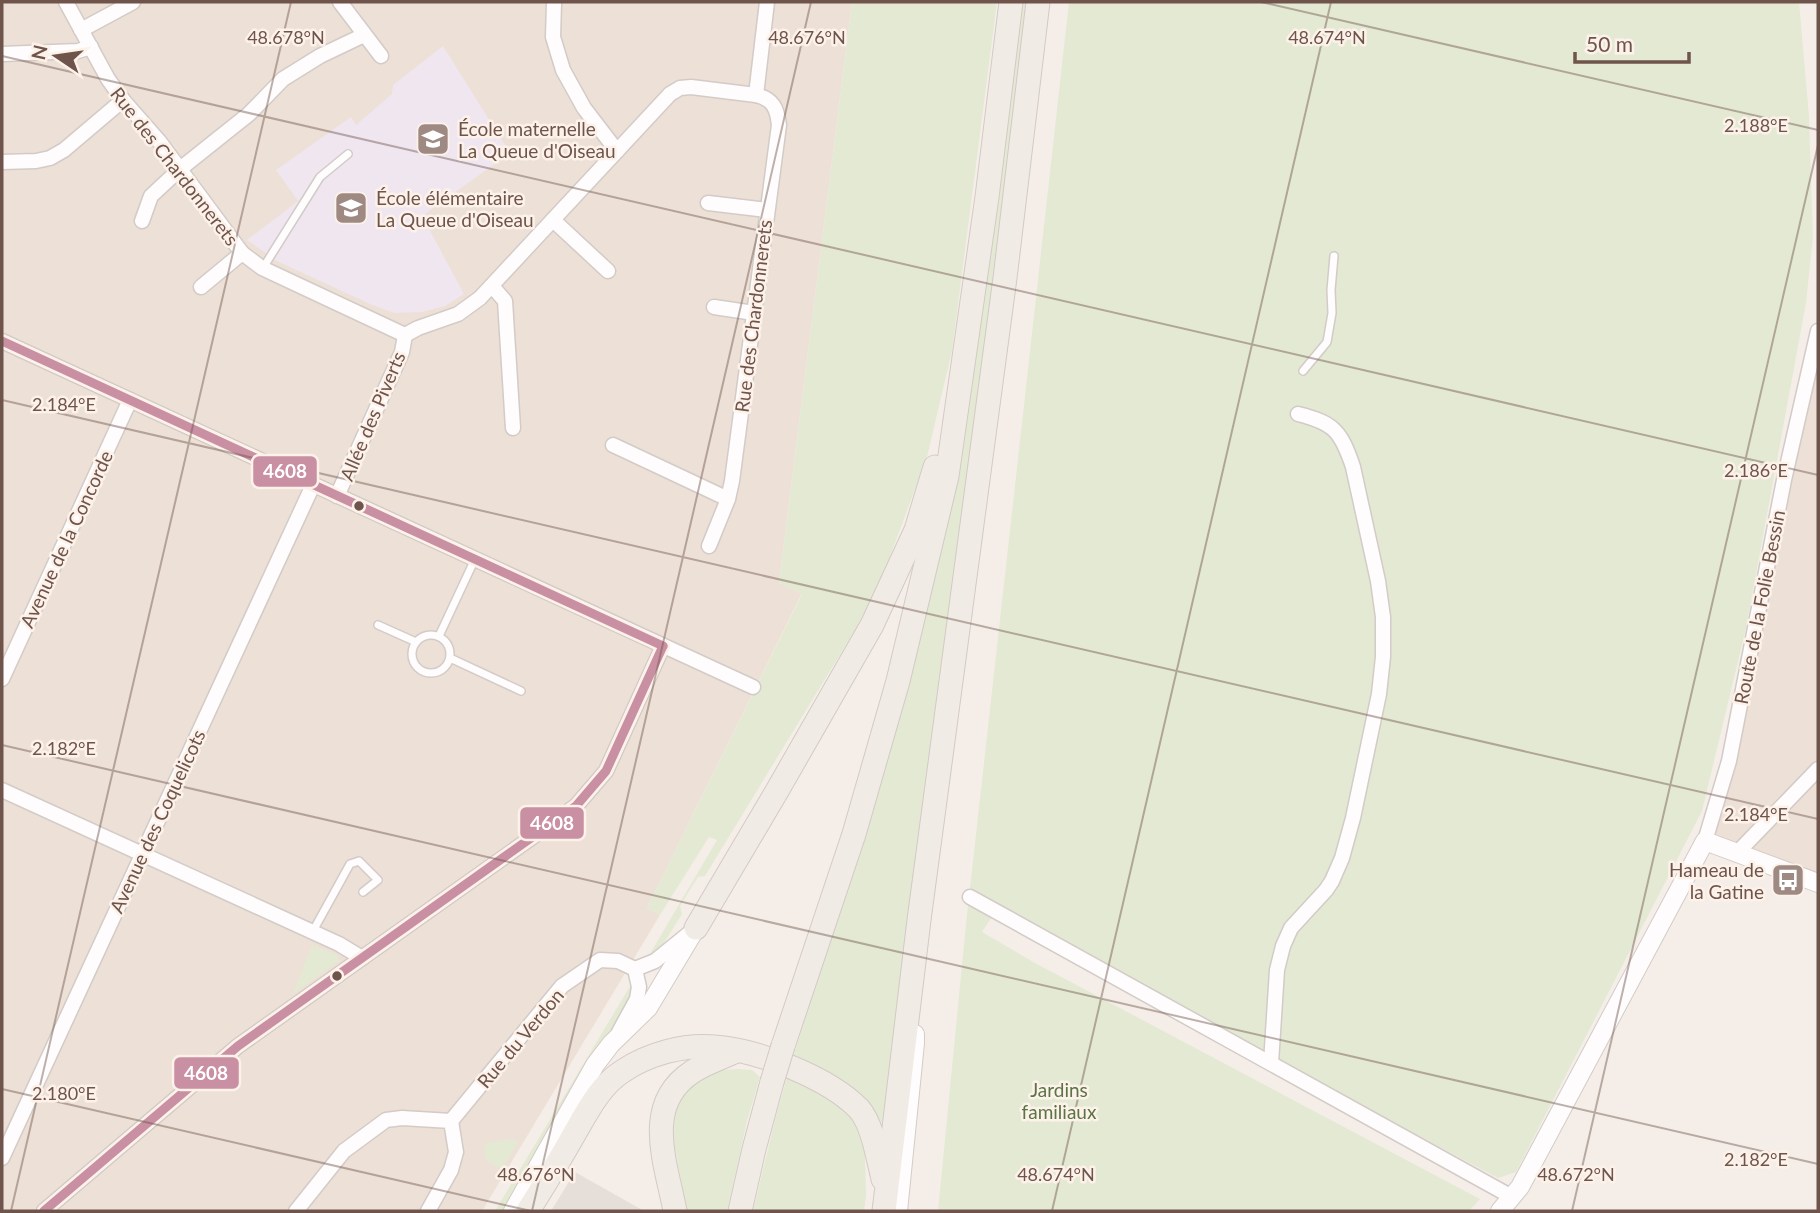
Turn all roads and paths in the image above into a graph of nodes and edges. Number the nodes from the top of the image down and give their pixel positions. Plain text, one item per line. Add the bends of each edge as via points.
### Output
1 (66, 2) edge
2 (133, 2) edge
3 (340, 2) edge
4 (767, 2) edge
5 (1011, 2) edge
6 (1038, 2) edge
7 (554, 3) edge
8 (81, 30) junction
9 (364, 35) junction
10 (91, 47) junction
11 (2, 54) edge
12 (381, 56) dead end
13 (756, 95) junction
14 (123, 100) junction
15 (617, 151) junction
16 (348, 154) dead end
17 (2, 162) edge
18 (180, 169) junction
19 (708, 203) dead end
20 (767, 210) junction
21 (553, 220) junction
22 (142, 221) dead end
23 (242, 253) junction
24 (1334, 256) dead end
25 (262, 268) junction
26 (608, 271) dead end
27 (492, 286) junction
28 (201, 287) dead end
29 (715, 307) dead end
30 (754, 313) junction
31 (1818, 331) edge
32 (405, 335) junction
33 (2, 341) edge
34 (1303, 371) dead end
35 (961, 380) junction
36 (130, 400) junction
37 (1298, 414) dead end
38 (513, 428) dead end
39 (613, 445) dead end
40 (313, 485) junction
41 (337, 496) junction
42 (728, 499) junction
43 (709, 546) dead end
44 (475, 559) junction
45 (378, 625) dead end
46 (439, 636) junction
47 (416, 642) junction
48 (663, 646) junction
49 (450, 658) junction
50 (2, 679) edge
51 (753, 687) dead end
52 (521, 691) dead end
53 (1818, 769) edge
54 (2, 790) edge
55 (1704, 841) junction
56 (142, 853) junction
57 (1736, 854) junction
58 (1818, 883) edge
59 (363, 892) dead end
60 (970, 897) dead end
61 (696, 928) junction
62 (313, 932) junction
63 (362, 958) junction
64 (635, 969) junction
65 (611, 1044) junction
66 (736, 1051) junction
67 (1271, 1063) junction
68 (451, 1121) junction
69 (2, 1158) edge
70 (1512, 1196) junction
71 (524, 1205) edge
72 (890, 1205) edge
73 (44, 1211) edge
74 (296, 1211) edge
75 (429, 1211) edge
76 (513, 1211) edge
77 (675, 1211) edge
78 (740, 1211) edge
79 (1500, 1211) edge

1 - 8 street, Rue des Chardonnerets
2 - 8 street
3 - 9 street
4 - 13 street
5 - 35 main road
6 - 72 main road via 912,979
7 - 15 street via 553,37 563,70 584,108
8 - 10 street, Rue des Chardonnerets
9 - 12 street
9 - 18 street via 283,79 249,114
10 - 11 street
10 - 14 street, Rue des Chardonnerets
13 - 15 street via 680,88
13 - 20 street, Rue des Chardonnerets via 774,104 778,114
14 - 17 street via 50,158
14 - 18 street, Rue des Chardonnerets
15 - 21 street
16 - 25 lane via 320,177
18 - 22 street via 151,196
18 - 23 street, Rue des Chardonnerets
19 - 20 street
20 - 30 street, Rue des Chardonnerets
21 - 26 street
21 - 27 street
23 - 25 street, Rue des Chardonnerets
23 - 28 street
24 - 34 lane via 1327,342
25 - 32 street, Rue des Chardonnerets
27 - 32 street via 458,314
27 - 38 street via 505,301
29 - 30 street
30 - 42 street, Rue des Chardonnerets
31 - 55 street, Route de la Folie Bessin via 1729,761
32 - 41 street, Allée des Piverts via 402,352
33 - 36 street
35 - 61 main road via 916,530 872,625
35 - 78 main road, bridge via 947,475 898,681 854,834 772,1082
36 - 40 street
36 - 50 street, Avenue de la Concorde
37 - 67 street via 1331,426 1353,467 1378,581 1383,657 1342,858 1326,890 1292,928 1280,956
39 - 42 street
40 - 41 street
40 - 56 street, Avenue des Coquelicots
41 - 44 street
42 - 43 street, Rue des Chardonnerets
44 - 46 lane
44 - 48 street
45 - 47 lane
46 - 47 lane via 427,635
46 - 49 lane via 449,645
47 - 49 lane via 413,660 421,670 439,672
48 - 51 street
48 - 63 street via 606,771 576,806
49 - 52 lane
53 - 57 street
54 - 56 street
55 - 57 street
55 - 70 street
56 - 62 street
56 - 69 street, Avenue des Coquelicots
57 - 58 street
59 - 62 lane via 378,880 359,861 349,864
60 - 67 street
61 - 64 street via 655,961
61 - 65 street via 648,1009
62 - 63 street
63 - 73 street via 238,1045
64 - 65 street via 637,999
64 - 68 street, Rue du Verdon via 618,961 600,960 562,986
65 - 71 street via 583,1085
66 - 71 main road via 692,1047 650,1057 622,1071 598,1094
66 - 72 main road via 803,1072 860,1111 869,1127
66 - 77 main road via 693,1071 678,1083 665,1104 660,1122
67 - 70 street
68 - 74 street via 386,1120 344,1151
68 - 75 street via 456,1152
70 - 79 street
71 - 76 street

